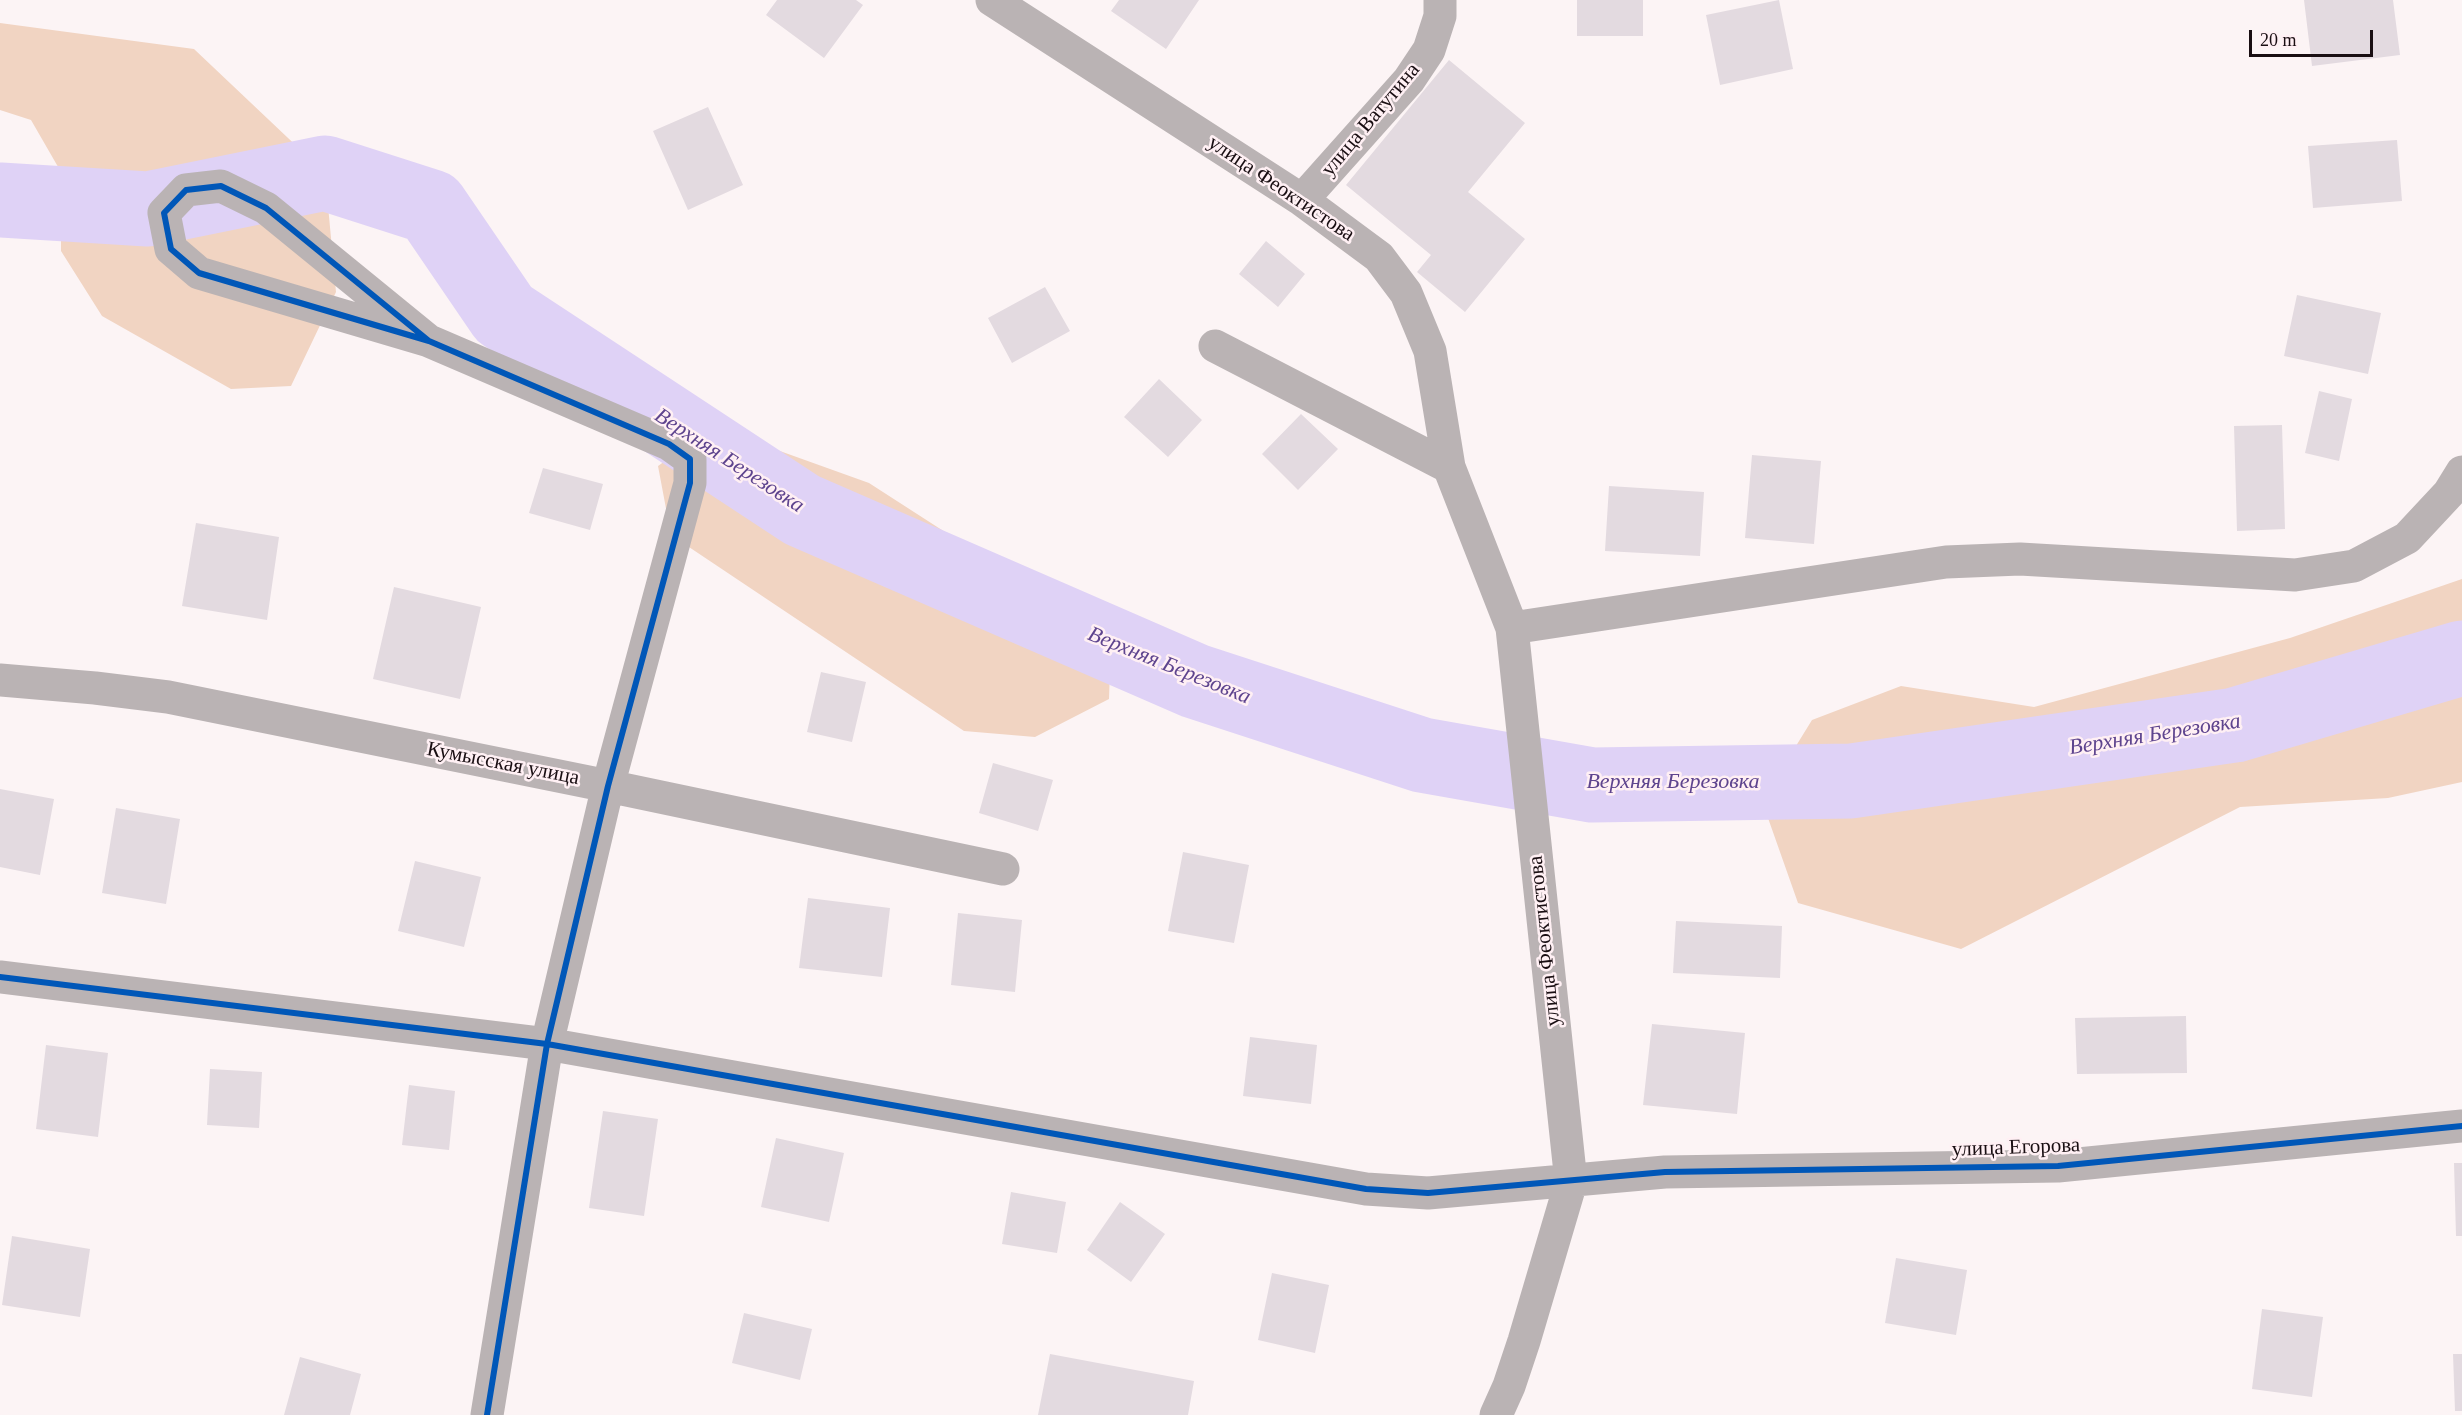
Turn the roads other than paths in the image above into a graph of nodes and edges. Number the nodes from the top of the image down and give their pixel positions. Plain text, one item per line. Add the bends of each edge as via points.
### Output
1 (992, 0) edge
2 (1440, 0) edge
3 (1302, 200) junction
4 (429, 341) junction
5 (1215, 346) dead end
6 (1449, 467) junction
7 (2462, 472) edge
8 (1512, 628) junction
9 (0, 680) edge
10 (608, 786) junction
11 (1003, 868) dead end
12 (0, 977) edge
13 (547, 1044) junction
14 (2462, 1126) edge
15 (1571, 1182) junction
16 (487, 1415) edge
17 (1496, 1415) edge

1 - 3 street, улица Феоктистова
2 - 3 street, улица Ватутина via 1440,16 1429,50 1409,80
3 - 6 street, улица Феоктистова via 1379,256 1406,293 1430,351
4 - 4 street via 199,273 171,249 164,213 186,190 221,186 266,208
4 - 10 street via 669,444 690,459 690,483
5 - 6 street
6 - 8 street, улица Феоктистова
7 - 8 street via 2449,493 2407,538 2354,566 2295,575 2020,559 1946,562
8 - 15 street, улица Феоктистова
9 - 10 street, Кумысская улица via 168,697
10 - 11 street, Кумысская улица
10 - 13 street
12 - 13 street, улица Егорова
13 - 15 street, улица Егорова via 1366,1190 1428,1193
13 - 16 street
14 - 15 street, улица Егорова via 2058,1166 1665,1172
15 - 17 street, улица Феоктистова via 1520,1353

